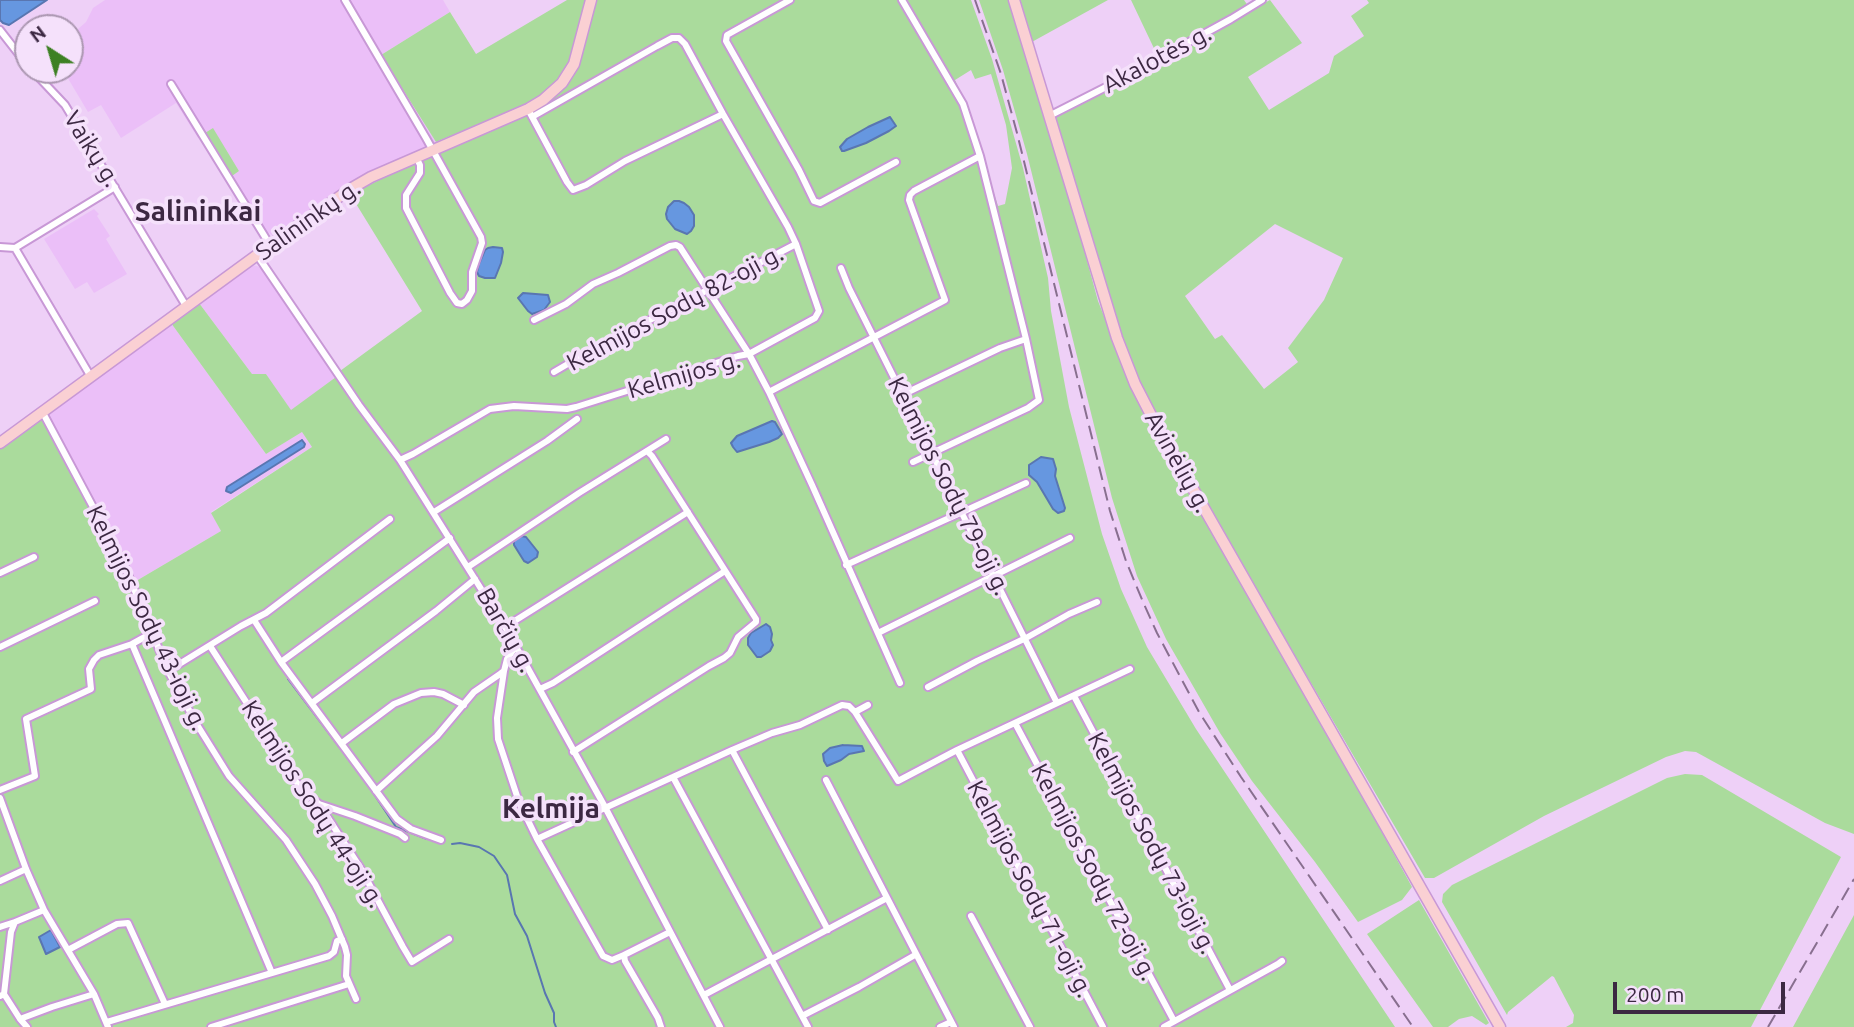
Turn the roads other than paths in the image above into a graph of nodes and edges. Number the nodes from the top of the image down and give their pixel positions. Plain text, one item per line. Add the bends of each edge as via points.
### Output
1 (345, 0) edge
2 (591, 0) edge
3 (790, 0) edge
4 (902, 0) edge
5 (1014, 0) edge
6 (1262, 0) edge
7 (0, 30) edge
8 (14, 48) edge
9 (45, 84) edge
10 (171, 84) dead end
11 (530, 113) junction
12 (723, 114) junction
13 (1049, 116) junction
14 (432, 150) junction
15 (980, 156) junction
16 (416, 157) junction
17 (896, 162) dead end
18 (115, 187) junction
19 (796, 244) junction
20 (270, 245) junction
21 (0, 247) edge
22 (15, 248) junction
23 (257, 255) junction
24 (841, 268) dead end
25 (707, 290) junction
26 (186, 306) junction
27 (534, 320) dead end
28 (875, 337) junction
29 (1026, 339) junction
30 (749, 354) junction
31 (554, 372) dead end
32 (91, 377) junction
33 (769, 391) junction
34 (904, 394) junction
35 (43, 412) junction
36 (577, 419) dead end
37 (666, 439) dead end
38 (0, 443) edge
39 (647, 451) junction
40 (933, 453) junction
41 (400, 460) junction
42 (913, 462) dead end
43 (1026, 483) dead end
44 (962, 511) junction
45 (434, 512) junction
46 (688, 512) junction
47 (390, 519) dead end
48 (450, 538) junction
49 (1070, 538) dead end
50 (34, 557) dead end
51 (846, 565) junction
52 (468, 567) junction
53 (725, 571) junction
54 (0, 573) edge
55 (993, 574) junction
56 (475, 579) junction
57 (94, 601) dead end
58 (1097, 602) dead end
59 (254, 620) junction
60 (505, 627) junction
61 (152, 633) junction
62 (878, 633) junction
63 (1026, 638) junction
64 (132, 645) junction
65 (210, 646) junction
66 (516, 646) junction
67 (0, 647) edge
68 (281, 662) junction
69 (1130, 669) dead end
70 (168, 671) junction
71 (504, 671) junction
72 (900, 683) dead end
73 (928, 687) dead end
74 (540, 689) junction
75 (1074, 696) junction
76 (312, 703) junction
77 (1057, 703) junction
78 (464, 705) junction
79 (867, 705) dead end
80 (855, 712) junction
81 (1015, 723) junction
82 (342, 743) junction
83 (732, 750) junction
84 (957, 750) junction
85 (573, 752) junction
86 (673, 777) junction
87 (826, 780) dead end
88 (0, 790) edge
89 (376, 791) junction
90 (1, 803) edge
91 (319, 804) junction
92 (605, 807) junction
93 (405, 838) dead end
94 (441, 839) dead end
95 (537, 839) junction
96 (26, 869) junction
97 (0, 881) edge
98 (887, 898) junction
99 (44, 910) junction
100 (971, 916) dead end
101 (15, 922) junction
102 (0, 927) edge
103 (828, 930) junction
104 (670, 932) junction
105 (342, 939) junction
106 (449, 939) dead end
107 (68, 950) junction
108 (624, 955) junction
109 (915, 955) junction
110 (771, 960) junction
111 (1282, 961) dead end
112 (272, 973) junction
113 (349, 984) junction
114 (1230, 990) junction
115 (94, 994) junction
116 (2, 995) edge
117 (704, 995) junction
118 (356, 999) dead end
119 (165, 1004) junction
120 (802, 1016) junction
121 (20, 1019) junction
122 (1174, 1021) junction
123 (952, 1024) edge
124 (108, 1025) edge
125 (27, 1027) edge
126 (211, 1027) edge
127 (661, 1027) edge
128 (720, 1027) edge
129 (808, 1027) edge
130 (940, 1027) edge
131 (1030, 1027) edge
132 (1103, 1027) edge
133 (1164, 1027) edge
134 (1500, 1027) edge

1 - 14 street
2 - 11 main road, Salininkų g. via 568,75
3 - 17 street via 727,35 726,41 814,201 820,204
4 - 15 street via 963,104
5 - 13 main road, Avinėlių g.
6 - 13 street, Akalotės g.
7 - 8 street
9 - 18 street, Vaikų g. via 65,105
10 - 20 street
11 - 12 street via 675,37 684,44
11 - 12 street via 573,190
11 - 14 main road, Salininkų g.
12 - 19 street
13 - 134 main road, Avinėlių g. via 1135,384
14 - 16 main road, Salininkų g.
14 - 16 street via 482,241 470,297 462,304 450,293 406,208 405,195 420,173
15 - 28 street via 909,195 945,300
15 - 29 street
16 - 20 main road, Salininkų g. via 352,188
18 - 22 street
18 - 26 street, Vaikų g.
19 - 25 street, Kelmijos Sodų 82-oji g.
19 - 30 street via 818,315
20 - 23 main road, Salininkų g.
21 - 22 street
22 - 32 street
23 - 26 main road, Salininkų g.
23 - 41 street, Barčių g.
24 - 28 street, Kelmijos Sodų 79-oji g.
25 - 27 street via 680,247 670,246
25 - 30 street
25 - 31 street, Kelmijos Sodų 82-oji g.
26 - 32 main road, Salininkų g.
28 - 33 street
28 - 34 street, Kelmijos Sodų 79-oji g.
29 - 34 street
29 - 40 street via 1039,401
30 - 33 street, Kelmijos g.
30 - 41 street, Kelmijos g. via 576,408 494,407
32 - 35 main road, Salininkų g.
33 - 51 street, Kelmijos g.
34 - 40 street, Kelmijos Sodų 79-oji g.
35 - 38 main road, Salininkų g.
35 - 61 street, Kelmijos Sodų 43-ioji g. via 125,567
36 - 45 street
37 - 39 street
39 - 46 street
39 - 52 street
40 - 42 street
40 - 44 street, Kelmijos Sodų 79-oji g.
41 - 45 street, Barčių g.
43 - 44 street
44 - 51 street
44 - 55 street, Kelmijos Sodų 79-oji g.
45 - 48 street, Barčių g.
46 - 53 street
46 - 60 street
47 - 59 street
48 - 52 street, Barčių g.
48 - 68 street
49 - 55 street
50 - 54 street
51 - 62 street, Kelmijos g.
52 - 56 street, Barčių g.
53 - 74 street
53 - 85 street via 755,624 738,637 724,658
55 - 62 street
55 - 63 street, Kelmijos Sodų 79-oji g.
56 - 60 street, Barčių g.
56 - 76 street
57 - 67 street
58 - 63 street
59 - 65 street
59 - 68 street
60 - 66 street, Barčių g.
61 - 64 street
61 - 70 street, Kelmijos Sodų 43-ioji g.
62 - 72 street, Kelmijos g.
63 - 73 street
63 - 77 street, Kelmijos Sodų 79-oji g.
64 - 88 street via 94,660 89,669 91,689 26,719 35,776
64 - 112 street
65 - 70 street
65 - 91 street, Kelmijos Sodų 44-oji g. via 290,774
66 - 71 street
66 - 74 street, Barčių g.
68 - 76 street
69 - 75 street
70 - 105 street, Kelmijos Sodų 43-ioji g. via 229,776 286,840 315,884
71 - 78 street
71 - 95 street via 498,739
74 - 85 street, Barčių g.
75 - 77 street
75 - 114 street, Kelmijos Sodų 73-ioji g.
76 - 82 street
77 - 81 street
78 - 82 street via 443,694 421,693 394,704
78 - 89 street
79 - 80 street
80 - 83 street via 842,705
80 - 84 street via 898,781
81 - 84 street
81 - 122 street, Kelmijos Sodų 72-oji g.
82 - 89 street
83 - 86 street
83 - 103 street
84 - 132 street, Kelmijos Sodų 71-oji g.
85 - 92 street, Barčių g.
86 - 92 street
86 - 110 street
87 - 98 street
89 - 94 street via 405,826
90 - 96 street
91 - 93 street
91 - 106 street, Kelmijos Sodų 44-oji g. via 412,962
92 - 95 street
92 - 104 street, Barčių g.
95 - 108 street via 603,956 612,960
96 - 97 street
96 - 99 street
98 - 103 street
98 - 109 street
99 - 101 street
99 - 107 street
100 - 131 street
101 - 102 street
101 - 116 street
103 - 110 street
104 - 108 street
104 - 117 street, Barčių g.
105 - 112 street via 329,956
105 - 113 street, Kelmijos Sodų 43-ioji g.
107 - 115 street
107 - 119 street via 117,924 130,925
108 - 127 street
109 - 120 street
109 - 123 street
110 - 117 street
110 - 120 street
111 - 114 street
112 - 119 street
113 - 118 street, Kelmijos Sodų 43-ioji g.
113 - 126 street
114 - 122 street
115 - 121 street
115 - 124 street
116 - 121 street
117 - 128 street, Barčių g.
119 - 124 street
120 - 129 street
121 - 125 street
122 - 133 street
123 - 130 street

